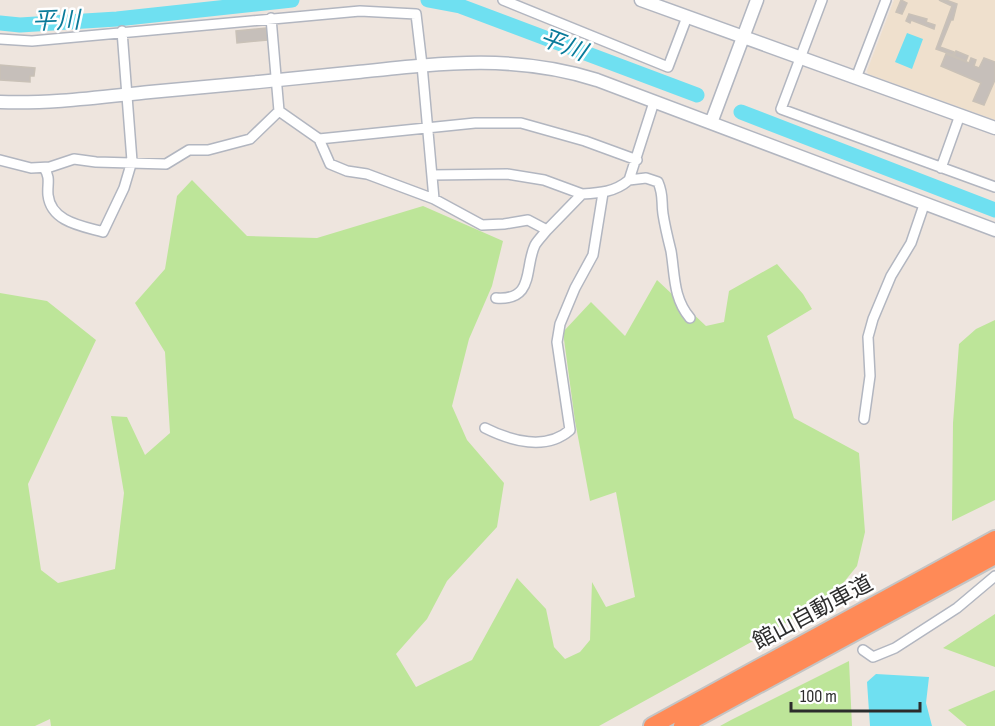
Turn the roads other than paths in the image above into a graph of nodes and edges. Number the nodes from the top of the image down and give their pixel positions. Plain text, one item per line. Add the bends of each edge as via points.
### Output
1 (503, 0) edge
2 (641, 0) edge
3 (758, 0) edge
4 (822, 0) edge
5 (886, 0) edge
6 (687, 17) junction
7 (271, 18) junction
8 (122, 31) junction
9 (743, 37) junction
10 (0, 39) edge
11 (801, 58) junction
12 (422, 65) junction
13 (856, 78) junction
14 (276, 80) junction
15 (126, 95) junction
16 (0, 102) edge
17 (654, 102) junction
18 (279, 111) junction
19 (960, 115) junction
20 (713, 117) junction
21 (428, 128) junction
22 (995, 128) edge
23 (319, 139) junction
24 (0, 160) edge
25 (637, 160) junction
26 (132, 161) junction
27 (44, 168) junction
28 (940, 168) junction
29 (432, 174) junction
30 (629, 180) junction
31 (995, 187) edge
32 (603, 193) junction
33 (582, 194) junction
34 (434, 199) junction
35 (924, 205) junction
36 (547, 230) junction
37 (995, 230) edge
38 (496, 298) dead end
39 (690, 318) dead end
40 (864, 419) dead end
41 (485, 428) dead end
42 (995, 539) edge
43 (995, 556) edge
44 (995, 576) edge
45 (863, 650) dead end
46 (652, 726) edge
47 (682, 726) edge

1 - 6 street via 668,67
2 - 6 street
3 - 9 street
4 - 11 street
5 - 13 street
6 - 9 street
7 - 8 street
7 - 12 street via 360,11 416,14
7 - 14 street
8 - 10 street via 32,41
8 - 15 street
9 - 11 street
9 - 20 street
11 - 13 street
11 - 28 street via 782,109
12 - 14 street
12 - 17 street via 530,64 584,76
12 - 21 street
13 - 19 street
14 - 15 street
14 - 18 street
15 - 16 street
15 - 26 street
17 - 20 street
17 - 25 street
18 - 23 street
18 - 26 street via 250,139 208,150 189,150 166,164
19 - 22 street
19 - 28 street
20 - 35 street
21 - 23 street
21 - 25 street via 520,123
21 - 29 street
23 - 34 street via 330,164
24 - 27 street
25 - 30 street
26 - 27 street via 74,159
26 - 27 street via 104,232 58,215 51,206 50,181
28 - 31 street
29 - 33 street via 507,174 544,180
29 - 34 street
30 - 32 street via 620,188
30 - 39 street via 646,178 658,182 663,194 673,279
32 - 33 street
32 - 41 street via 593,255 560,324 557,342 570,430 561,439 543,442 504,438
33 - 36 street
34 - 36 street via 482,225 528,220
35 - 37 street
35 - 40 street via 911,243 891,276 873,319 868,337 870,376
36 - 38 street via 535,246 524,288 514,296
42 - 46 highway, 館山自動車道
43 - 47 highway, 館山自動車道
44 - 45 street via 957,608 895,648 873,657

